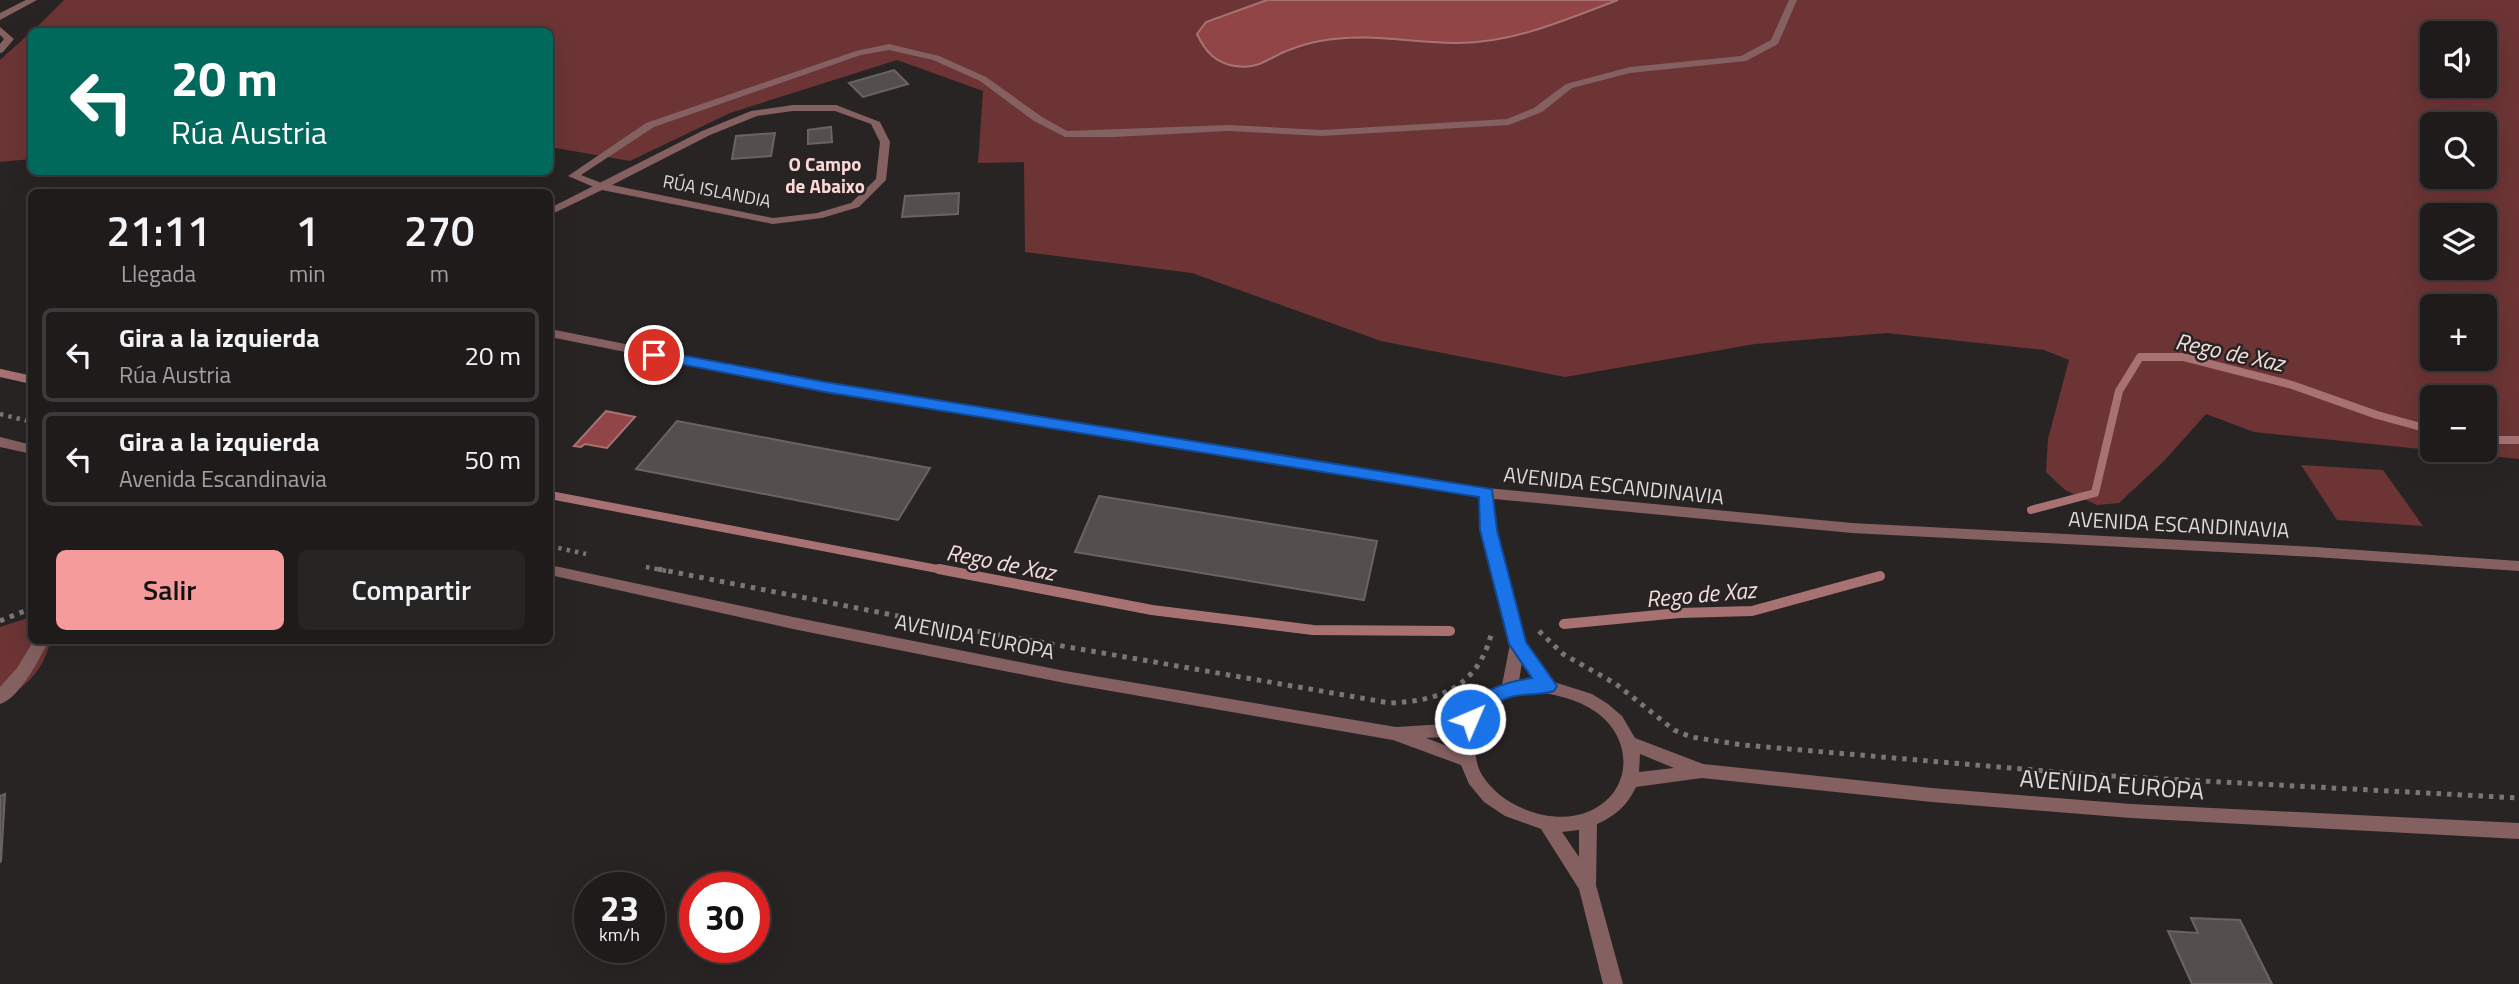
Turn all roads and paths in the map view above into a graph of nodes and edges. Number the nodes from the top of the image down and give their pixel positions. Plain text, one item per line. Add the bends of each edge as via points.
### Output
1 (33, 0) edge
2 (1793, 0) edge
3 (0, 17) edge
4 (0, 30) edge
5 (0, 50) edge
6 (600, 186) junction
7 (553, 210) edge
8 (553, 334) edge
9 (0, 414) edge
10 (28, 421) edge
11 (0, 442) edge
12 (28, 449) edge
13 (1487, 493) junction
14 (553, 547) edge
15 (588, 554) dead end
16 (639, 566) dead end
17 (2519, 566) edge
18 (553, 571) edge
19 (28, 610) edge
20 (0, 621) edge
21 (1529, 621) dead end
22 (1491, 630) dead end
23 (40, 644) edge
24 (1518, 644) junction
25 (1548, 686) junction
26 (1509, 691) junction
27 (0, 698) edge
28 (1468, 729) junction
29 (1394, 733) junction
30 (1629, 743) junction
31 (1466, 760) junction
32 (1702, 771) junction
33 (1629, 781) junction
34 (2519, 798) edge
35 (1588, 820) junction
36 (1547, 823) junction
37 (2519, 831) edge
38 (1587, 885) junction
39 (1613, 984) edge

1 - 3 street
2 - 6 street via 1775,42 1743,59 1630,70 1569,86 1538,110 1509,122 1322,133 1228,128 1065,134 983,79 936,58 889,47 859,53 650,125 573,176
4 - 5 street via 9,39
6 - 6 street, RÚA ISLANDIA via 755,113 836,108 875,122 885,142 881,180 855,205 818,216 773,221
6 - 7 street, RÚA ISLANDIA
8 - 13 street, AVENIDA ESCANDINAVIA via 797,382
9 - 10 path
11 - 12 street
13 - 17 street, AVENIDA ESCANDINAVIA via 1840,527
13 - 24 street via 1489,530
14 - 15 path
16 - 22 path via 959,628 1391,703 1435,698 1454,688 1481,663
18 - 29 street, AVENIDA EUROPA via 1052,674
19 - 20 path
21 - 34 path via 1563,654 1616,684 1659,720 1691,737 2066,773
23 - 27 street
24 - 25 street
24 - 26 street
25 - 26 street
25 - 30 street via 1598,704 1616,720
26 - 28 street via 1480,705
28 - 29 street, AVENIDA EUROPA
28 - 31 street
29 - 31 street, AVENIDA EUROPA
30 - 32 street, AVENIDA EUROPA
30 - 33 street via 1633,757
31 - 36 street via 1488,794 1517,814
32 - 33 street, AVENIDA EUROPA
32 - 37 street, AVENIDA EUROPA via 2131,811
33 - 35 street via 1616,804
35 - 36 street
35 - 38 street
36 - 38 street
38 - 39 street

